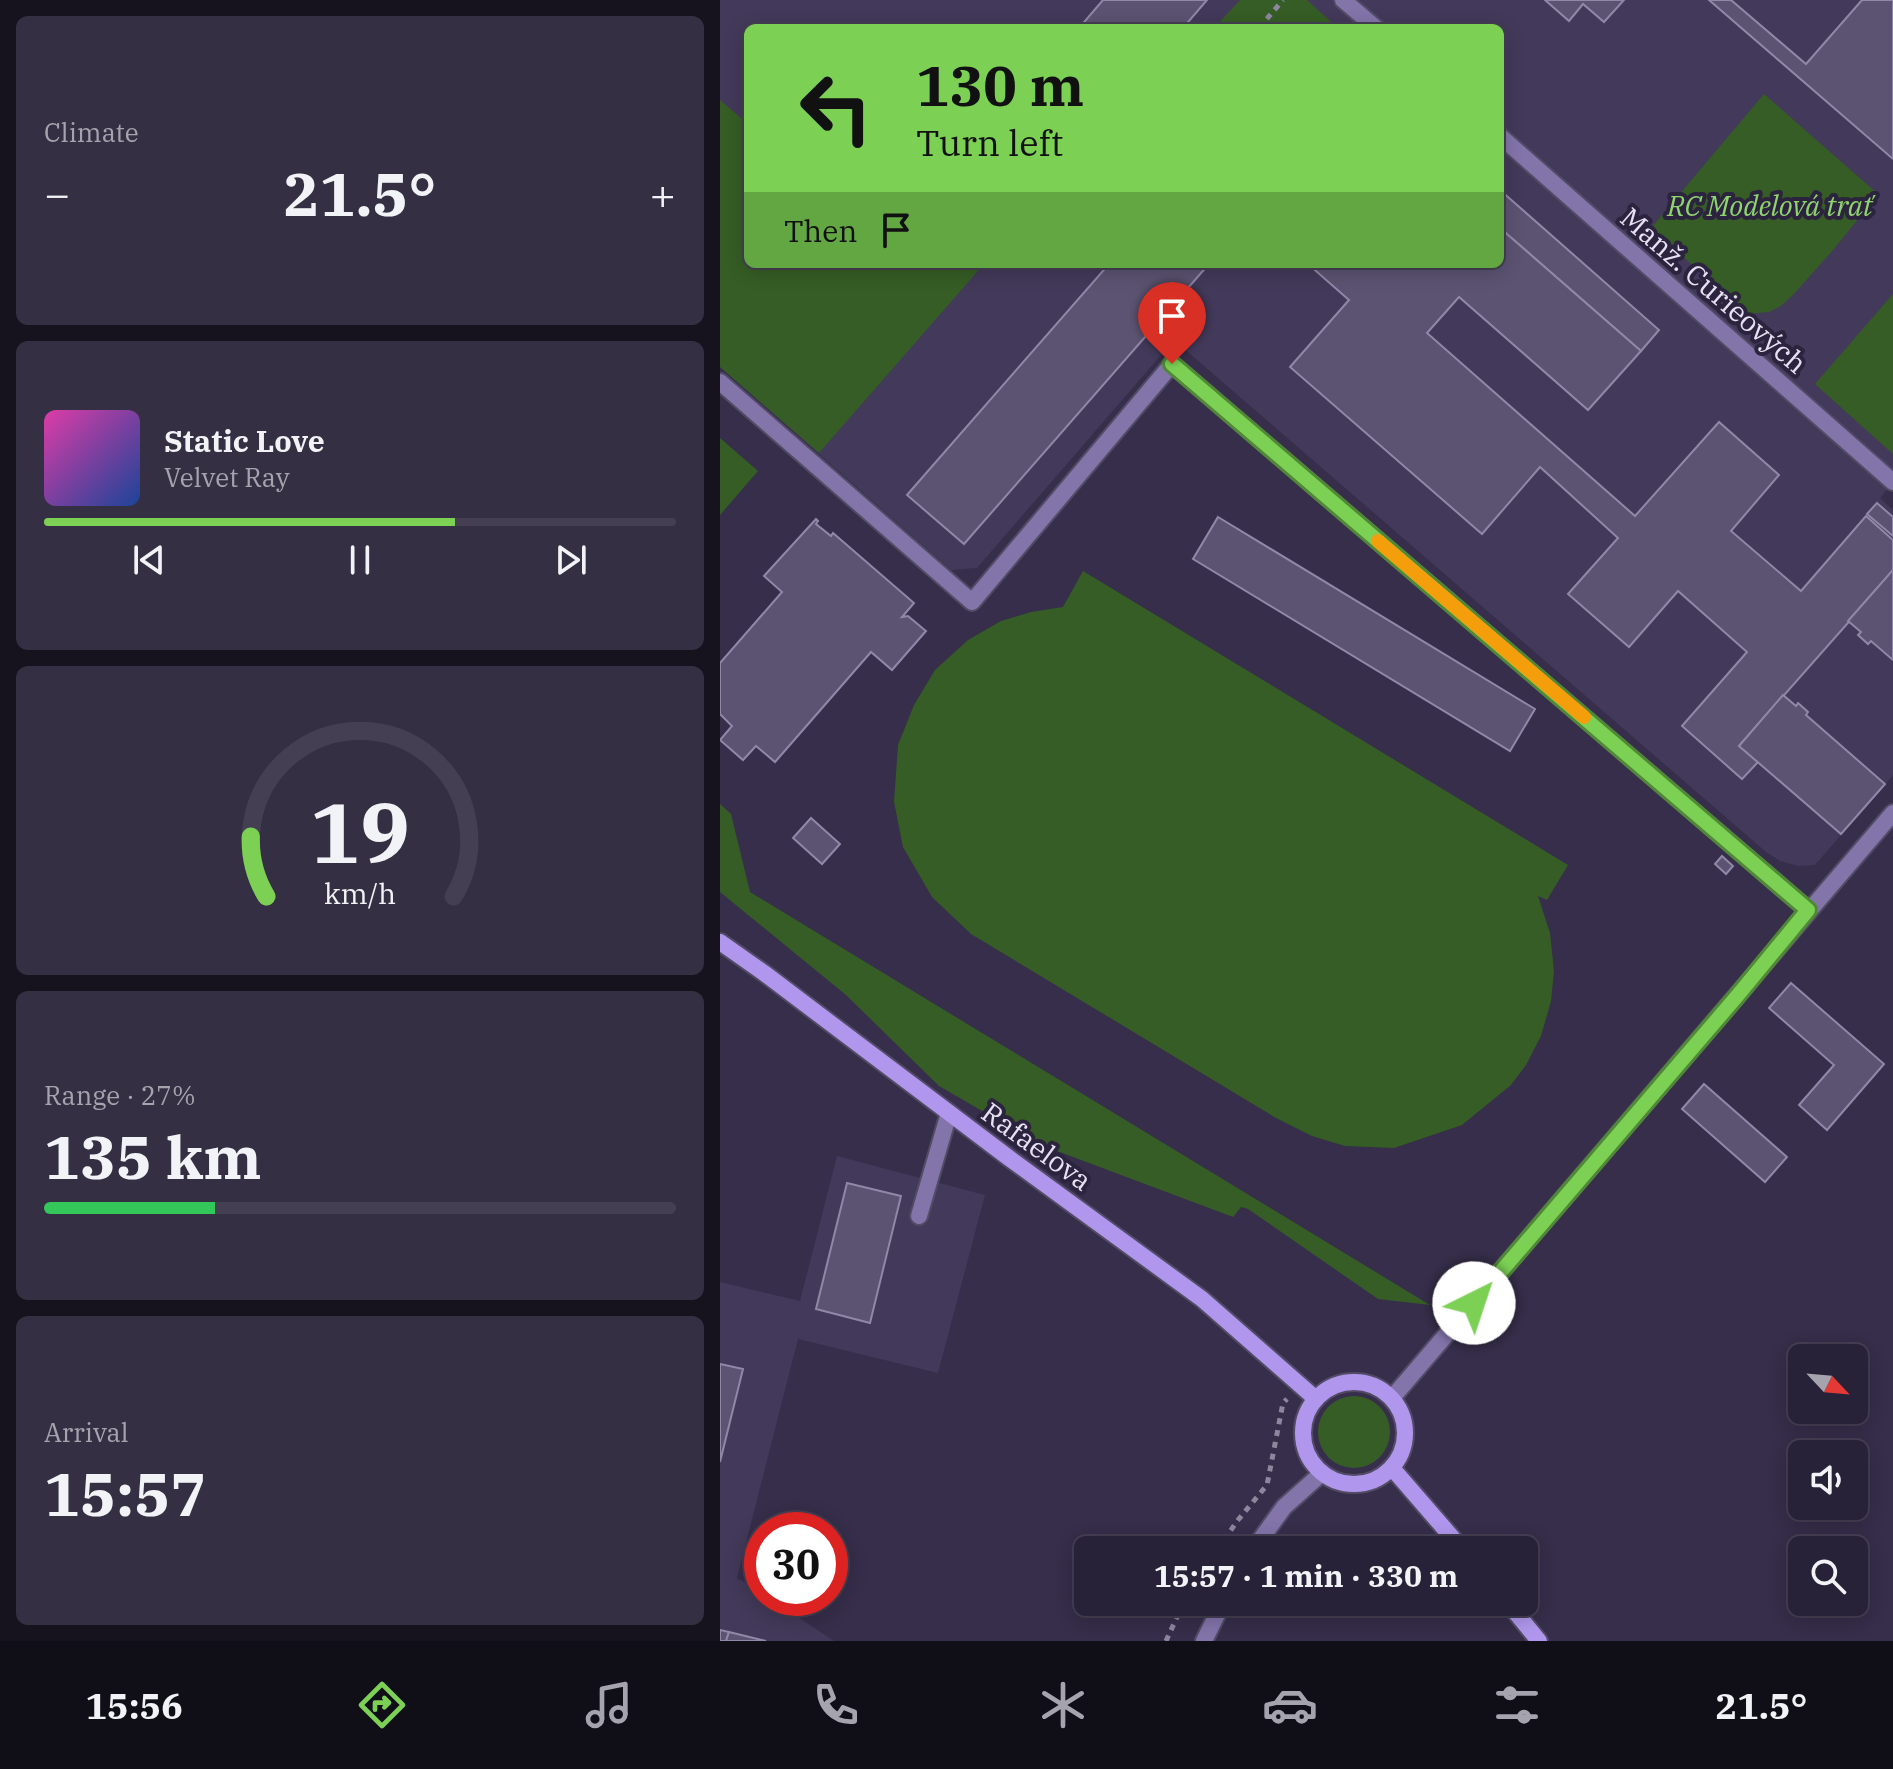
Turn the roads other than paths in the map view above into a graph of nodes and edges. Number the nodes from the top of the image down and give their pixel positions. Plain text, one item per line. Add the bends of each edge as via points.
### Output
1 (1343, 0) edge
2 (1371, 24) edge
3 (1504, 140) edge
4 (720, 382) edge
5 (1893, 482) edge
6 (1893, 813) edge
7 (1808, 910) junction
8 (720, 934) edge
9 (726, 946) edge
10 (949, 1113) junction
11 (919, 1216) dead end
12 (1392, 1398) junction
13 (1316, 1399) junction
14 (1392, 1468) junction
15 (1322, 1473) junction
16 (1263, 1536) edge
17 (1451, 1536) edge
18 (1216, 1616) edge
19 (1518, 1616) edge
20 (1204, 1641) edge
21 (1539, 1641) edge

1 - 2 street
3 - 5 street, Manž. Curieových
4 - 7 street via 972,602 1172,364
6 - 7 street
7 - 12 street
8 - 9 street
9 - 10 main road, Rafaelova
10 - 11 street
10 - 13 main road, Rafaelova via 1202,1299
12 - 13 main road via 1362,1382 1345,1382
12 - 14 main road via 1401,1411 1405,1441
13 - 15 main road via 1307,1413 1304,1446
14 - 15 main road via 1366,1483 1335,1481
14 - 17 main road
15 - 16 street via 1284,1507
18 - 20 street
19 - 21 main road

